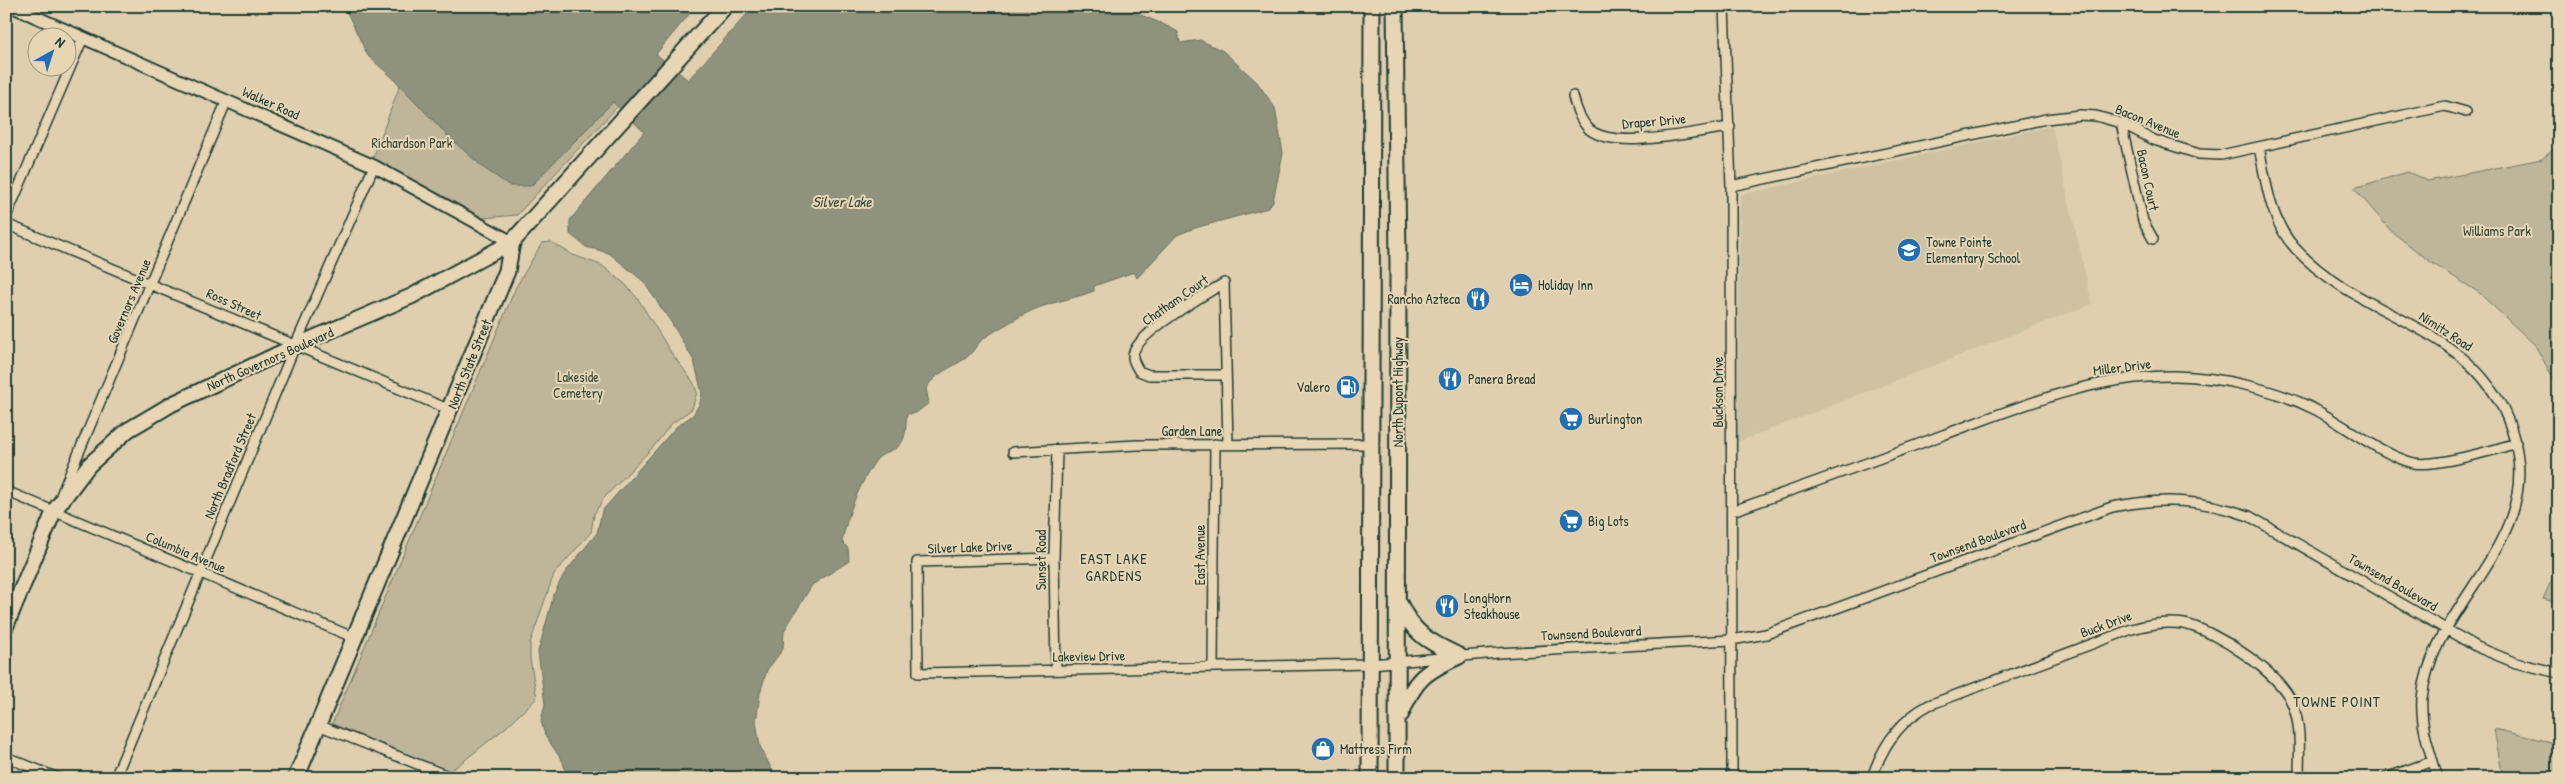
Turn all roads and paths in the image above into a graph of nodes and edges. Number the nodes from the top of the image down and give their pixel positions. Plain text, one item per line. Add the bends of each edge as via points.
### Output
1 (11, 6) edge
2 (725, 6) edge
3 (1374, 6) edge
4 (1395, 6) edge
5 (1724, 6) edge
6 (83, 38) junction
7 (1396, 69) junction
8 (1573, 96) dead end
9 (227, 100) junction
10 (2466, 112) dead end
11 (2121, 123) junction
12 (1730, 127) junction
13 (2258, 147) junction
14 (374, 166) junction
15 (1731, 186) junction
16 (6, 217) edge
17 (6, 224) edge
18 (2154, 239) dead end
19 (512, 242) junction
20 (151, 284) junction
21 (295, 346) junction
22 (1225, 376) junction
23 (450, 410) junction
24 (2516, 443) junction
25 (1215, 444) junction
26 (1228, 444) junction
27 (1371, 444) junction
28 (1057, 450) junction
29 (1013, 452) dead end
30 (6, 491) edge
31 (54, 511) junction
32 (1732, 511) junction
33 (1054, 558) junction
34 (916, 562) joint
35 (200, 573) junction
36 (1398, 599) junction
37 (6, 626) edge
38 (2447, 630) junction
39 (355, 638) junction
40 (1731, 640) junction
41 (1459, 656) junction
42 (1397, 661) junction
43 (1371, 664) junction
44 (1213, 667) junction
45 (1056, 670) junction
46 (2559, 674) edge
47 (318, 725) junction
48 (1398, 725) junction
49 (6, 757) edge
50 (2433, 761) junction
51 (58, 778) edge
52 (115, 778) edge
53 (296, 778) edge
54 (453, 778) edge
55 (1370, 778) edge
56 (1398, 778) edge
57 (1732, 778) edge
58 (1872, 778) edge
59 (2299, 778) edge
60 (2386, 778) edge
61 (2438, 778) edge

1 - 6 street, Walker Road
2 - 19 main road
3 - 7 main road via 1379,16 1379,56 1384,63
3 - 27 main road, North Dupont Highway
4 - 7 main road, North Dupont Highway
5 - 12 street, Buckson Drive
6 - 9 street, Walker Road
6 - 16 street
7 - 36 main road, North Dupont Highway
8 - 12 street, Draper Drive via 1577,113 1588,128 1613,138 1638,139
9 - 14 street, Walker Road
9 - 20 street, Governors Avenue
10 - 13 street, Bacon Avenue via 2445,106
11 - 13 street, Bacon Avenue via 2154,140 2199,154 2221,155
11 - 15 street, Bacon Avenue via 2080,115 2046,119
11 - 18 street, Bacon Court via 2143,221
12 - 15 street, Buckson Drive
13 - 24 street, Nimitz Road via 2271,204 2280,226 2295,248 2327,276 2465,359 2502,402
14 - 19 street, Walker Road
14 - 21 street, North Bradford Street
15 - 32 street, Buckson Drive
17 - 20 street, Ross Street
19 - 21 main road, North Governors Boulevard via 412,296
19 - 23 main road, North State Street via 507,271
20 - 21 street, Ross Street
20 - 31 street, Governors Avenue
21 - 23 street, Ross Street
21 - 31 main road, North Governors Boulevard via 172,404 128,430 89,465
21 - 35 street, North Bradford Street
22 - 22 street, Chatham Court via 1149,375 1139,371 1132,357 1153,328 1224,283
22 - 26 street, Chatham Court
23 - 39 main road, North State Street
24 - 32 street, Miller Drive via 2435,462 2413,463 2314,409 2268,391 2201,378 2118,379 2036,401
24 - 38 street, Nimitz Road via 2519,484 2513,516
25 - 26 street, Garden Lane
25 - 28 street, Garden Lane
25 - 44 street, East Avenue
26 - 27 street, Garden Lane
27 - 43 main road, North Dupont Highway
28 - 29 street, Garden Lane
28 - 33 street, Sunset Road
30 - 31 street, Columbia Avenue
31 - 35 street, Columbia Avenue
31 - 37 main road, North Governors Boulevard
32 - 40 street, Buckson Drive
33 - 34 street, Silver Lake Drive
33 - 45 street, Sunset Road
34 - 45 street, Lakeview Drive via 918,672
35 - 39 street, Columbia Avenue
35 - 52 street, North Bradford Street
36 - 41 main road via 1412,627
36 - 42 main road, North Dupont Highway
38 - 40 street, Townsend Boulevard via 2249,516 2219,506 2162,500 2112,507 1766,634
38 - 46 street, Townsend Boulevard via 2498,657
38 - 50 street, Nimitz Road via 2432,660 2422,697 2423,721
39 - 47 main road, North State Street
40 - 41 street, Townsend Boulevard
40 - 57 street, Buckson Drive
41 - 42 street, Townsend Boulevard
41 - 48 main road via 1422,676 1409,693
42 - 43 street, Townsend Boulevard
42 - 48 main road, North Dupont Highway
43 - 44 street, Lakeview Drive
43 - 55 main road, North Dupont Highway
44 - 45 street, Lakeview Drive
47 - 53 main road, North State Street
47 - 54 street
48 - 56 main road, North Dupont Highway
49 - 51 street
50 - 60 street
50 - 61 street, Nimitz Road
58 - 59 street, Buck Drive via 1891,736 1909,718 1929,705 2132,629 2172,623 2186,624 2209,634 2259,663 2281,683 2296,714

